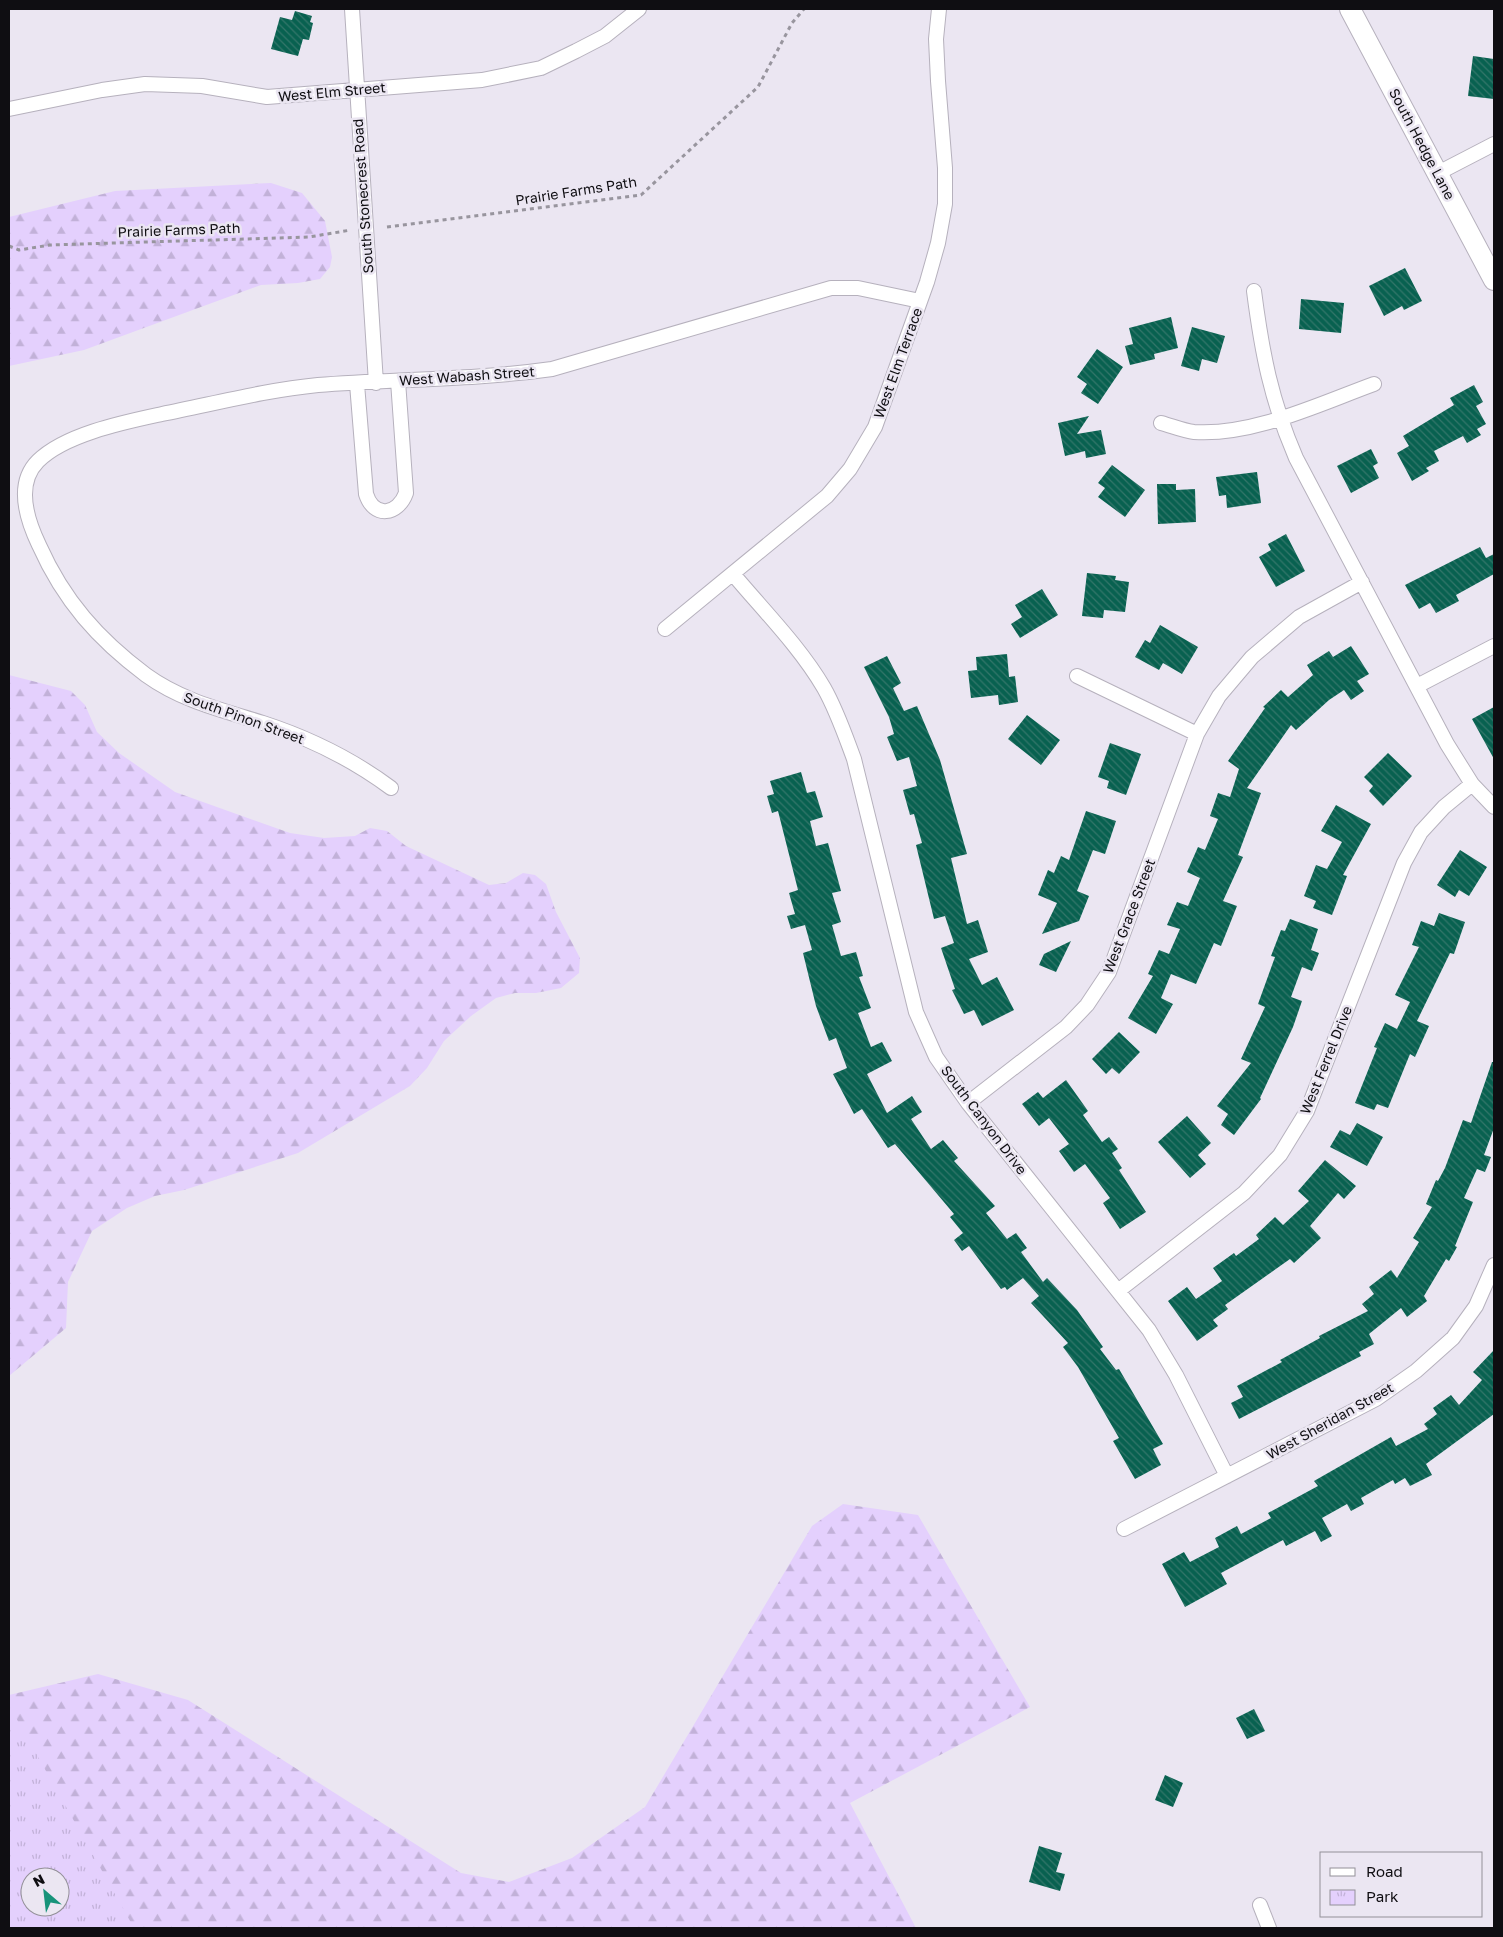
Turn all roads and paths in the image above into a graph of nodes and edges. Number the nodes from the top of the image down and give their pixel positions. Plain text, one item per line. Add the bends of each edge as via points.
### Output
1 (352, 9) edge
2 (639, 9) edge
3 (804, 9) edge
4 (939, 9) edge
5 (1350, 9) edge
6 (356, 90) junction
7 (9, 109) edge
8 (1494, 144) edge
9 (1438, 173) junction
10 (387, 227) dead end
11 (351, 230) dead end
12 (9, 246) edge
13 (1494, 280) edge
14 (1254, 291) dead end
15 (920, 301) junction
16 (398, 381) junction
17 (376, 383) junction
18 (357, 384) junction
19 (1374, 384) dead end
20 (1278, 418) junction
21 (1161, 423) dead end
22 (26, 482) joint
23 (733, 574) junction
24 (1362, 582) junction
25 (665, 629) dead end
26 (1494, 646) edge
27 (1078, 676) dead end
28 (1417, 686) junction
29 (1197, 734) junction
30 (1472, 784) junction
31 (391, 788) dead end
32 (1494, 807) edge
33 (968, 1103) junction
34 (1494, 1265) edge
35 (1118, 1291) junction
36 (1227, 1476) junction
37 (1124, 1529) dead end
38 (1260, 1905) dead end
39 (1269, 1928) edge

1 - 6 street, South Stonecrest Road
2 - 6 street, West Elm Street via 605,36 540,68 482,80
3 - 10 path, Prairie Farms Path via 792,23 758,87 641,196
4 - 15 street, West Elm Terrace via 936,39 945,204 938,243
5 - 9 street, South Hedge Lane
6 - 7 street, West Elm Street via 267,97 202,86 145,84
6 - 17 street, South Stonecrest Road
8 - 9 street
9 - 13 street, South Hedge Lane
11 - 12 path, Prairie Farms Path via 309,237 50,245 19,250
14 - 20 street via 1262,352
15 - 16 street, West Wabash Street via 866,289 831,288 552,369
15 - 23 street, West Elm Terrace via 875,426 850,469 827,496
16 - 17 street, West Wabash Street
16 - 18 street via 406,492 399,505 386,511 377,511 370,505 366,494
17 - 18 street, West Wabash Street
18 - 22 street, West Wabash Street via 260,394 100,429 49,453 37,462
19 - 20 street
20 - 21 street via 1234,430 1209,432 1193,432
20 - 24 street
22 - 31 street, South Pinon Street via 25,502 31,526 54,576 100,637 148,676 185,698 265,724 327,749 359,764
23 - 25 street, West Elm Terrace
23 - 33 street, South Canyon Drive via 802,657 824,688 842,727 854,759 916,1012 936,1057
24 - 28 street
24 - 29 street, West Grace Street via 1299,617 1252,657 1219,696
26 - 28 street
27 - 29 street
28 - 30 street
29 - 33 street, West Grace Street via 1109,972 1087,1005 1066,1027
30 - 32 street
30 - 35 street, West Ferrel Drive via 1421,832 1404,863 1307,1111 1280,1155 1244,1193
33 - 35 street, South Canyon Drive
34 - 36 street, West Sheridan Street via 1476,1306 1453,1338 1416,1371 1376,1399
35 - 36 street, South Canyon Drive via 1149,1330 1176,1375
36 - 37 street, West Sheridan Street
38 - 39 street

